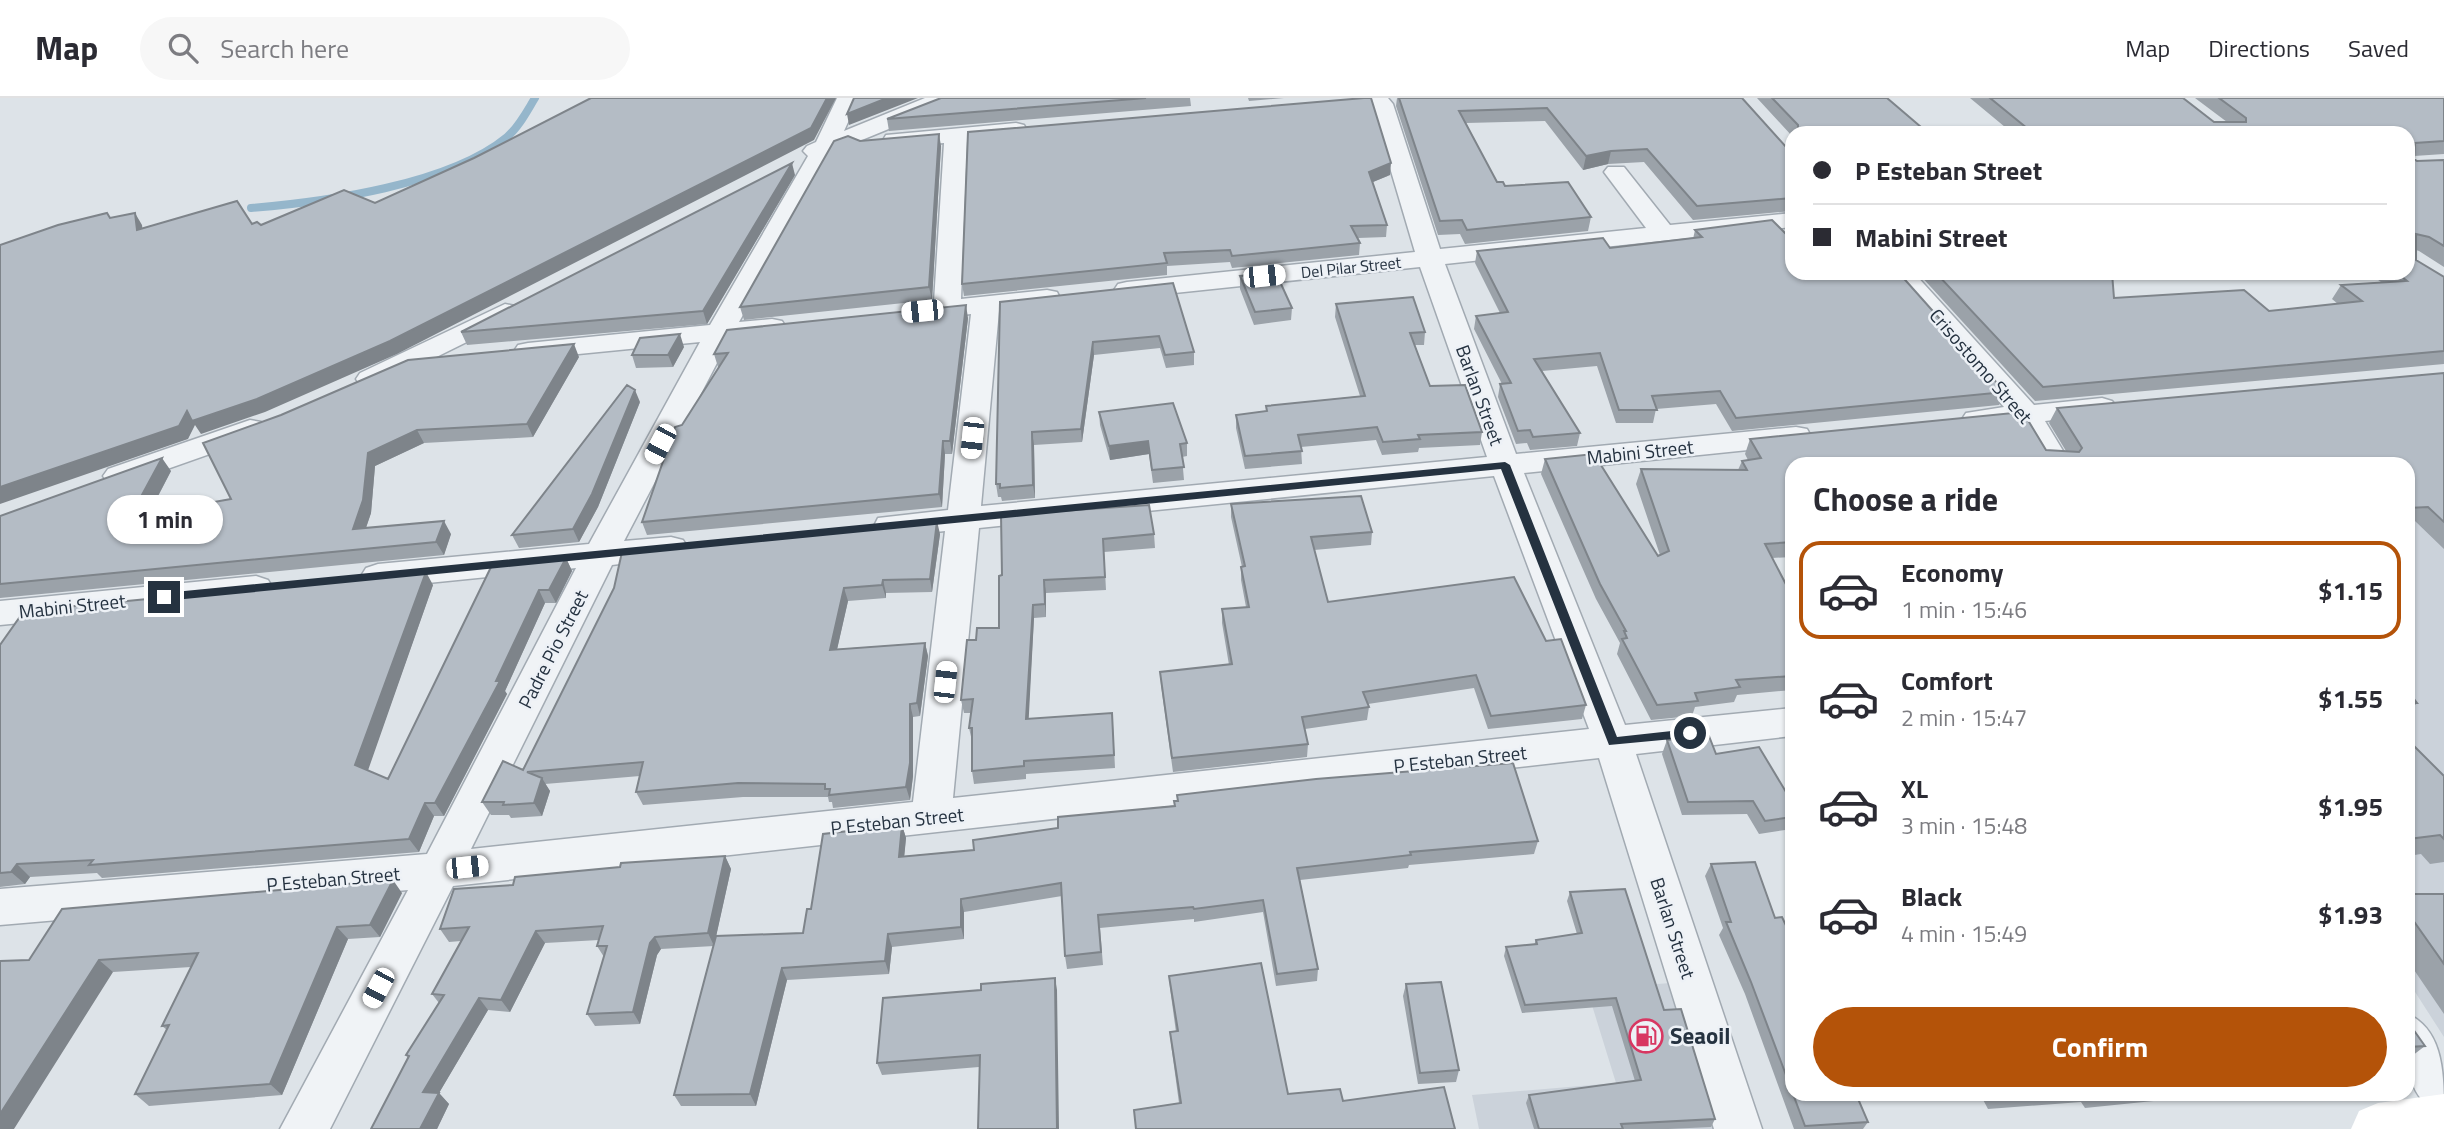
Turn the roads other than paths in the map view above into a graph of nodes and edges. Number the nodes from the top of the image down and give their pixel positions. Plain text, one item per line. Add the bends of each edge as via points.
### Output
1 (848, 98) edge
2 (944, 98) edge
3 (1373, 99) edge
4 (1038, 128) edge
5 (956, 135) junction
6 (826, 146) junction
7 (778, 171) edge
8 (1616, 172) edge
9 (1785, 221) edge
10 (1664, 234) junction
11 (1430, 258) junction
12 (1906, 280) edge
13 (1097, 293) edge
14 (1069, 296) edge
15 (528, 300) edge
16 (986, 305) junction
17 (947, 309) junction
18 (893, 314) edge
19 (799, 324) edge
20 (719, 333) junction
21 (408, 362) junction
22 (348, 388) edge
23 (2137, 404) edge
24 (2026, 414) junction
25 (277, 420) edge
26 (1944, 422) edge
27 (1820, 434) edge
28 (2052, 457) edge
29 (1505, 465) junction
30 (92, 486) edge
31 (963, 518) junction
32 (856, 529) edge
33 (694, 545) edge
34 (600, 555) junction
35 (341, 580) edge
36 (286, 585) edge
37 (0, 613) edge
38 (1785, 723) edge
39 (1613, 742) junction
40 (931, 818) junction
41 (440, 870) junction
42 (0, 907) edge
43 (2415, 1046) edge
44 (2444, 1092) edge
45 (2444, 1120) edge
46 (304, 1129) edge
47 (1738, 1129) edge
48 (2378, 1129) edge

1 - 6 street, Padre Pio Street
2 - 6 street
3 - 11 street, Barlan Street via 1382,104
4 - 5 street
5 - 6 street
5 - 17 street
6 - 7 street
6 - 20 street, Padre Pio Street
8 - 10 street
9 - 10 street, Del Pilar Street
10 - 11 street, Del Pilar Street
11 - 13 street, Del Pilar Street
11 - 29 street, Barlan Street
12 - 24 street, Crisostomo Street
14 - 16 street
15 - 21 street
16 - 17 street
16 - 31 street
17 - 18 street
19 - 20 street
20 - 21 street
20 - 34 street, Padre Pio Street
21 - 22 street
23 - 24 street
24 - 26 street
24 - 28 street, Crisostomo Street
25 - 30 street
27 - 29 street, Mabini Street
29 - 31 street, Mabini Street
29 - 39 street, Barlan Street
31 - 32 street, Mabini Street
31 - 40 street
33 - 34 street
34 - 35 street
34 - 41 street, Padre Pio Street
36 - 37 street, Mabini Street
38 - 39 street, P Esteban Street
39 - 40 street, P Esteban Street
39 - 47 street, Barlan Street
40 - 41 street, P Esteban Street
41 - 42 street, P Esteban Street
41 - 46 street, Padre Pio Street
43 - 44 street
45 - 48 main road

